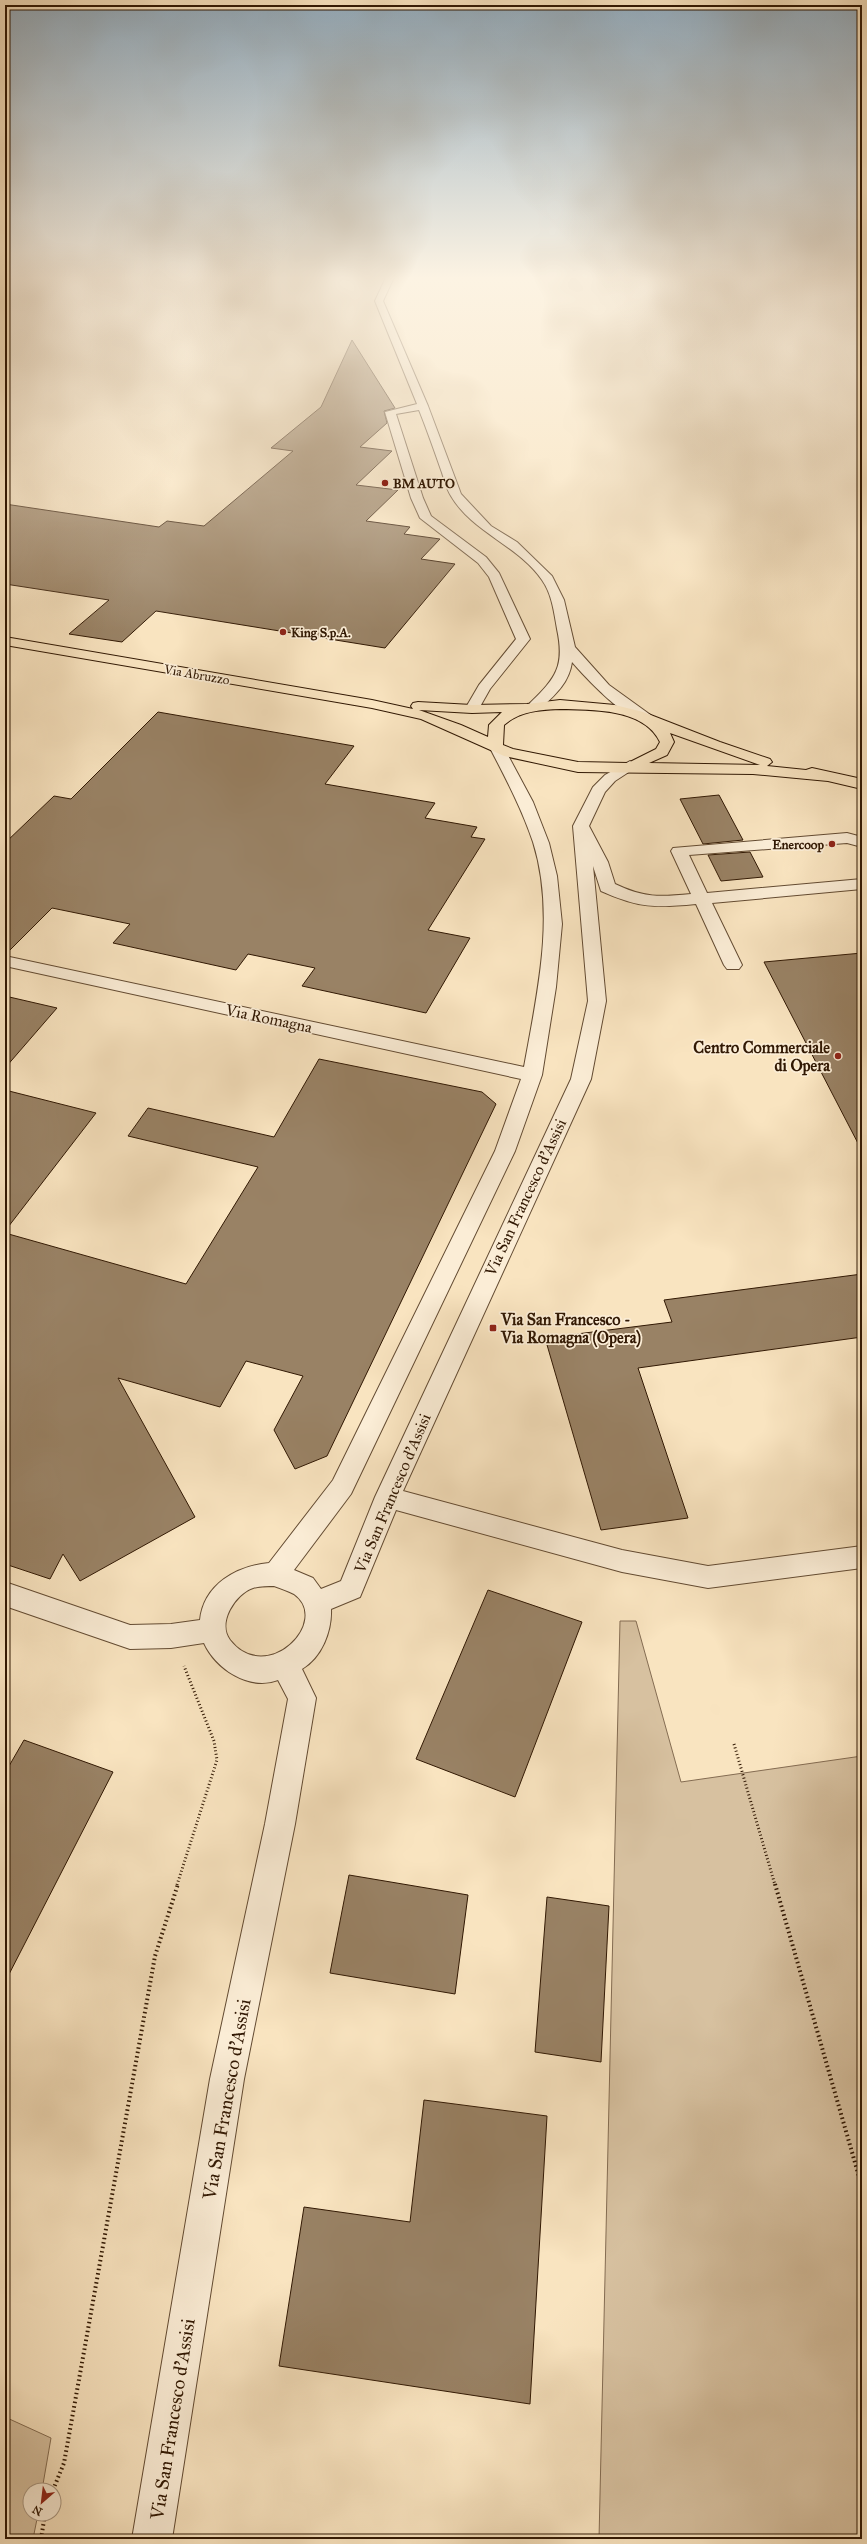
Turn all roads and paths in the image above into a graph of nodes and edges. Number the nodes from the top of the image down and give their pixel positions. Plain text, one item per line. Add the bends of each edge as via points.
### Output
1 (418, 394) edge
2 (423, 406) junction
3 (5, 641) edge
4 (568, 648) junction
5 (372, 704) junction
6 (535, 706) junction
7 (472, 709) junction
8 (647, 719) junction
9 (496, 746) junction
10 (630, 766) junction
11 (826, 777) junction
12 (862, 784) edge
13 (581, 826) junction
14 (862, 842) edge
15 (862, 884) edge
16 (703, 898) junction
17 (5, 961) edge
18 (733, 965) dead end
19 (532, 1075) junction
20 (388, 1497) junction
21 (862, 1557) edge
22 (276, 1574) junction
23 (5, 1594) edge
24 (316, 1603) junction
25 (213, 1630) junction
26 (171, 1636) junction
27 (285, 1665) junction
28 (734, 1744) dead end
29 (862, 2187) edge
30 (56, 2482) edge
31 (44, 2522) edge
32 (41, 2539) edge
33 (152, 2539) edge

1 - 2 street
2 - 4 street via 456,495 487,528 513,545 548,579 558,600
2 - 7 street via 390,412 417,498 426,518 482,560 495,576 523,639 484,688
3 - 5 main road, Via Abruzzo
4 - 6 street via 564,672 556,686
4 - 8 street via 587,672 616,700
5 - 7 main road, Via Abruzzo
5 - 9 main road, Via Abruzzo via 425,716
6 - 7 main road, Via Abruzzo
6 - 8 main road via 602,707 629,712
6 - 9 main road via 514,712 498,722 494,734
8 - 10 main road via 661,730 667,742 662,752
8 - 11 main road via 723,749
9 - 10 main road, Via Abruzzo via 509,753 578,767
9 - 19 street via 525,802 541,843 549,876 553,924 547,987
10 - 11 main road via 753,769
10 - 13 street via 610,778 598,790
11 - 12 main road
13 - 16 street via 600,862 607,887 633,899 664,902
13 - 20 street, Via San Francesco d'Assisi via 597,1001 581,1079
14 - 16 street via 847,838 679,851
15 - 16 street
16 - 18 street
17 - 19 street, Via Romagna
19 - 22 street via 505,1151 342,1487
20 - 21 street via 622,1561 708,1577
20 - 24 street, Via San Francesco d'Assisi via 351,1589
22 - 24 street via 291,1578 304,1586
22 - 25 street via 259,1575 243,1580 228,1591 217,1605 212,1621
23 - 26 street via 130,1637
24 - 27 street via 319,1627 313,1641 303,1654
25 - 26 street
25 - 27 street via 221,1652 235,1663 252,1669 271,1669
26 - 30 path via 214,1741 217,1760 155,1956 64,2463
27 - 33 street, Via San Francesco d'Assisi via 302,1698 280,1824 227,2079
28 - 29 path
31 - 32 path

